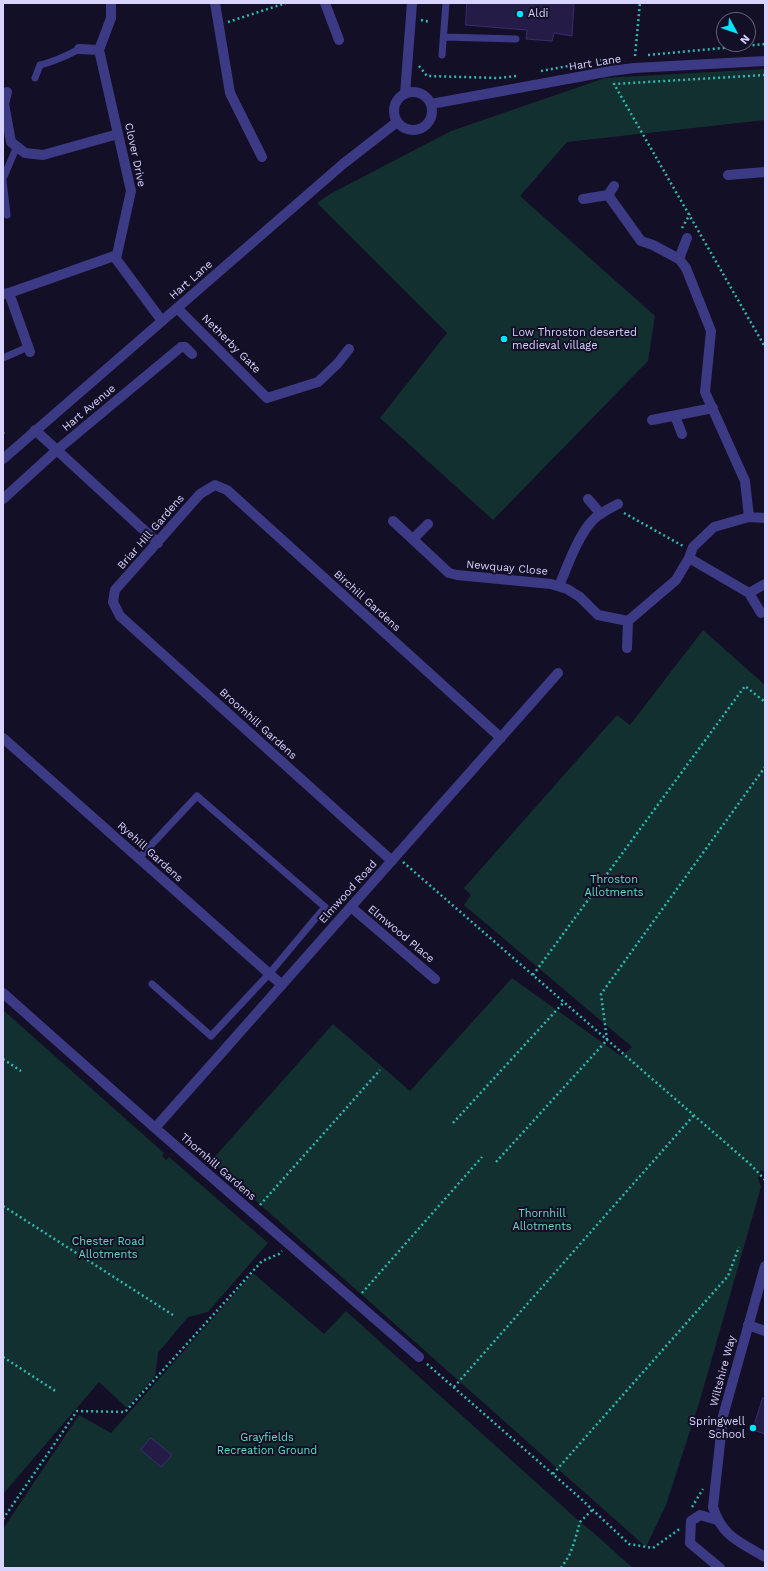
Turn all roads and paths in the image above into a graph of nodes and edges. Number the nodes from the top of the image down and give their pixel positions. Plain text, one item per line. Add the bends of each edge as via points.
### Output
1 (110, 3) edge
2 (216, 3) edge
3 (286, 3) edge
4 (325, 3) edge
5 (412, 3) edge
6 (446, 3) edge
7 (640, 3) edge
8 (421, 14) dead end
9 (421, 20) junction
10 (430, 22) dead end
11 (218, 25) junction
12 (420, 27) dead end
13 (444, 37) junction
14 (516, 39) dead end
15 (339, 40) dead end
16 (765, 44) edge
17 (79, 49) joint
18 (99, 50) junction
19 (442, 55) dead end
20 (643, 55) dead end
21 (629, 57) dead end
22 (608, 59) dead end
23 (765, 60) edge
24 (416, 63) dead end
25 (536, 72) dead end
26 (523, 75) dead end
27 (765, 75) edge
28 (35, 78) dead end
29 (7, 92) dead end
30 (405, 94) junction
31 (431, 104) junction
32 (397, 122) junction
33 (118, 134) junction
34 (17, 146) junction
35 (262, 157) dead end
36 (765, 172) edge
37 (728, 175) dead end
38 (3, 180) edge
39 (614, 186) dead end
40 (608, 195) junction
41 (583, 199) dead end
42 (7, 215) dead end
43 (687, 238) dead end
44 (117, 255) junction
45 (679, 259) junction
46 (6, 293) edge
47 (177, 308) junction
48 (162, 321) junction
49 (765, 347) edge
50 (349, 349) dead end
51 (29, 350) joint
52 (192, 354) dead end
53 (3, 358) edge
54 (713, 408) junction
55 (675, 416) junction
56 (652, 420) dead end
57 (35, 430) junction
58 (682, 434) dead end
59 (57, 450) junction
60 (3, 459) edge
61 (215, 485) joint
62 (3, 499) edge
63 (588, 499) dead end
64 (616, 506) joint
65 (601, 514) junction
66 (749, 517) junction
67 (765, 518) edge
68 (393, 521) dead end
69 (428, 524) dead end
70 (413, 539) junction
71 (158, 543) junction
72 (690, 554) junction
73 (765, 584) edge
74 (559, 586) junction
75 (750, 593) junction
76 (113, 602) joint
77 (761, 613) dead end
78 (628, 621) junction
79 (627, 648) dead end
80 (558, 673) dead end
81 (765, 702) edge
82 (3, 738) edge
83 (501, 738) junction
84 (765, 767) edge
85 (139, 858) junction
86 (394, 858) junction
87 (351, 907) junction
88 (269, 974) junction
89 (533, 975) junction
90 (435, 979) dead end
91 (152, 984) dead end
92 (282, 985) junction
93 (3, 993) edge
94 (564, 1002) junction
95 (607, 1040) junction
96 (3, 1059) edge
97 (380, 1070) dead end
98 (21, 1071) dead end
99 (694, 1115) junction
100 (453, 1123) dead end
101 (155, 1128) junction
102 (482, 1157) dead end
103 (496, 1162) dead end
104 (765, 1180) edge
105 (3, 1206) edge
106 (253, 1213) junction
107 (289, 1244) junction
108 (739, 1247) dead end
109 (765, 1266) edge
110 (355, 1301) junction
111 (173, 1315) dead end
112 (748, 1325) junction
113 (765, 1331) edge
114 (3, 1357) edge
115 (419, 1357) joint
116 (454, 1387) junction
117 (57, 1392) dead end
118 (553, 1474) junction
119 (705, 1486) dead end
120 (592, 1510) junction
121 (690, 1517) junction
122 (3, 1519) edge
123 (717, 1520) junction
124 (680, 1525) dead end
125 (676, 1532) junction
126 (765, 1556) edge
127 (560, 1568) edge
128 (720, 1568) edge

1 - 18 street via 111,18
2 - 11 street
3 - 11 path
4 - 15 street
5 - 30 street
6 - 13 lane
7 - 21 path via 636,56
8 - 9 path
9 - 10 path
9 - 12 path
11 - 35 street via 230,93
13 - 14 lane
13 - 19 lane
16 - 20 path
17 - 18 street
17 - 28 lane via 40,65
18 - 33 street, Clover Drive
22 - 25 path
23 - 31 street, Hart Lane via 634,68
24 - 26 path via 427,76 498,78
27 - 49 path via 614,84
29 - 34 street via 4,104 11,142
30 - 31 street via 422,94
30 - 32 street via 398,99 394,109
31 - 32 street via 431,118 427,125 420,129 408,129
32 - 47 street, Hart Lane via 343,164
33 - 34 street via 43,155 25,153
33 - 44 street, Clover Drive via 131,191
34 - 38 lane
36 - 37 street
38 - 42 lane
39 - 40 street
40 - 41 street
40 - 45 street via 641,241
43 - 45 street
44 - 46 street
44 - 48 street via 116,259
45 - 54 street via 686,268 711,331 705,392
46 - 51 street
47 - 48 street, Hart Lane
47 - 50 street, Netherby Gate via 267,398 318,382
48 - 57 street, Hart Lane
51 - 53 lane
52 - 59 street, Hart Avenue via 185,347 181,347
54 - 55 street
54 - 66 street via 745,481
55 - 56 street
55 - 58 street
57 - 59 street
57 - 60 street, Hart Lane
59 - 62 street, Hart Avenue
59 - 71 street
61 - 71 street, Briar Hill Gardens via 200,494
61 - 83 street, Birchill Gardens via 227,490
63 - 65 street
64 - 65 street
64 - 72 path
65 - 74 street via 592,520 584,533
66 - 67 street
66 - 72 street via 714,527 693,547
68 - 70 street, Newquay Close
69 - 70 street
70 - 74 street, Newquay Close via 449,573 457,576
71 - 76 street, Briar Hill Gardens via 115,590
72 - 75 street
72 - 78 street via 676,580
73 - 75 street
74 - 78 street, Newquay Close via 580,597 598,615
75 - 77 street
76 - 86 street, Broomhill Gardens via 120,616
78 - 79 street
80 - 83 street, Elmwood Road
81 - 89 path via 745,686
82 - 85 street, Ryehill Gardens
83 - 86 street, Elmwood Road
84 - 95 path via 602,994
85 - 88 street, Ryehill Gardens
85 - 88 lane via 197,796 325,908
86 - 87 street, Elmwood Road
86 - 89 path
87 - 90 street, Elmwood Place
87 - 92 street, Elmwood Road
88 - 91 lane via 211,1036
88 - 92 street, Ryehill Gardens
89 - 94 path
92 - 101 street, Elmwood Road
93 - 101 street, Thornhill Gardens
94 - 95 path
94 - 100 path
95 - 99 path
95 - 103 path
96 - 98 path
97 - 106 path
99 - 104 path
99 - 116 path
101 - 106 street, Thornhill Gardens
102 - 110 path
105 - 111 path
106 - 107 street, Thornhill Gardens
107 - 110 street, Thornhill Gardens
107 - 122 path via 279,1254 262,1261 125,1412 77,1411
108 - 118 path via 728,1276
109 - 112 street, Wiltshire Way
110 - 115 street, Thornhill Gardens
112 - 113 street
112 - 123 street, Wiltshire Way via 723,1416 713,1507
114 - 117 path
115 - 116 path
116 - 118 path
118 - 120 path
119 - 121 path
120 - 125 path via 629,1544 653,1548
120 - 127 path via 580,1522 569,1556
121 - 123 street via 700,1515
121 - 125 path
121 - 128 street via 690,1543
123 - 126 street, Wiltshire Way via 729,1536
124 - 125 path

